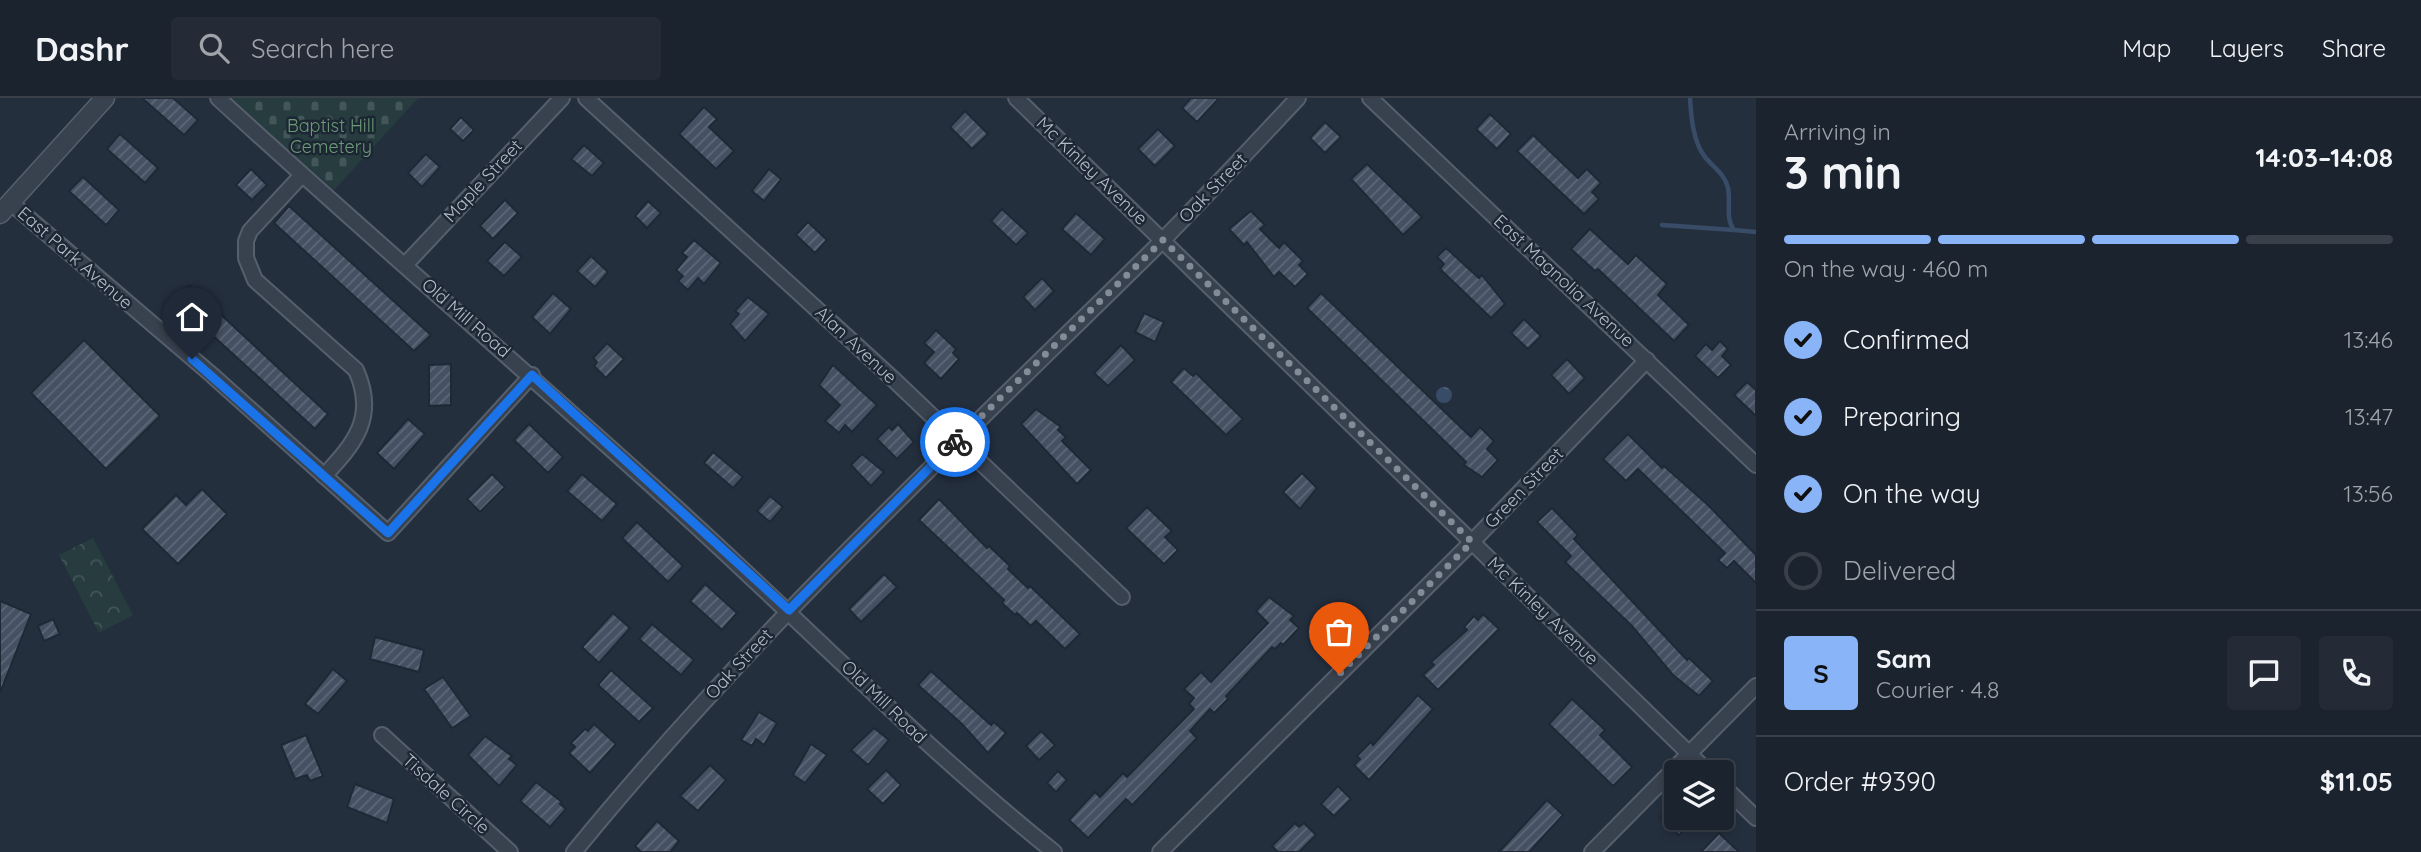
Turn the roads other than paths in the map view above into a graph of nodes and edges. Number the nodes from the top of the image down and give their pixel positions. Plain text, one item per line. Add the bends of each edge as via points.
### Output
1 (105, 98) edge
2 (218, 98) edge
3 (562, 98) edge
4 (586, 98) edge
5 (1016, 98) edge
6 (1298, 98) edge
7 (1370, 98) edge
8 (302, 174) junction
9 (5, 209) edge
10 (1163, 240) junction
11 (405, 265) junction
12 (1647, 360) junction
13 (532, 375) junction
14 (957, 440) junction
15 (1756, 465) edge
16 (324, 476) junction
17 (1472, 542) junction
18 (1122, 597) dead end
19 (789, 610) junction
20 (1756, 686) edge
21 (382, 735) dead end
22 (1689, 753) junction
23 (1696, 760) edge
24 (1734, 797) edge
25 (1756, 818) edge
26 (510, 852) edge
27 (574, 852) edge
28 (1054, 852) edge
29 (1160, 852) edge
30 (1592, 852) edge

1 - 9 street
2 - 8 street, Old Mill Road
3 - 11 street, Maple Street
4 - 14 street, Alan Avenue
5 - 10 street, Mc Kinley Avenue
6 - 10 street, Oak Street
7 - 12 street, East Magnolia Avenue
8 - 11 street, Old Mill Road
8 - 16 street via 250,231 244,249 255,280 356,370 361,382 365,398 357,438
9 - 16 street, East Park Avenue
10 - 14 street, Oak Street
10 - 17 street, Mc Kinley Avenue
11 - 13 street, Old Mill Road
12 - 15 street, East Magnolia Avenue
12 - 17 street, Green Street
13 - 16 street, East Park Avenue via 388,533
13 - 19 street, Old Mill Road
14 - 18 street, Alan Avenue
14 - 19 street, Oak Street
17 - 22 street, Mc Kinley Avenue
17 - 29 street, Green Street
19 - 27 street, Oak Street
19 - 28 street, Old Mill Road via 939,754
20 - 22 street
21 - 26 street, Tisdale Circle
22 - 23 street, Mc Kinley Avenue
22 - 30 street
24 - 25 street

